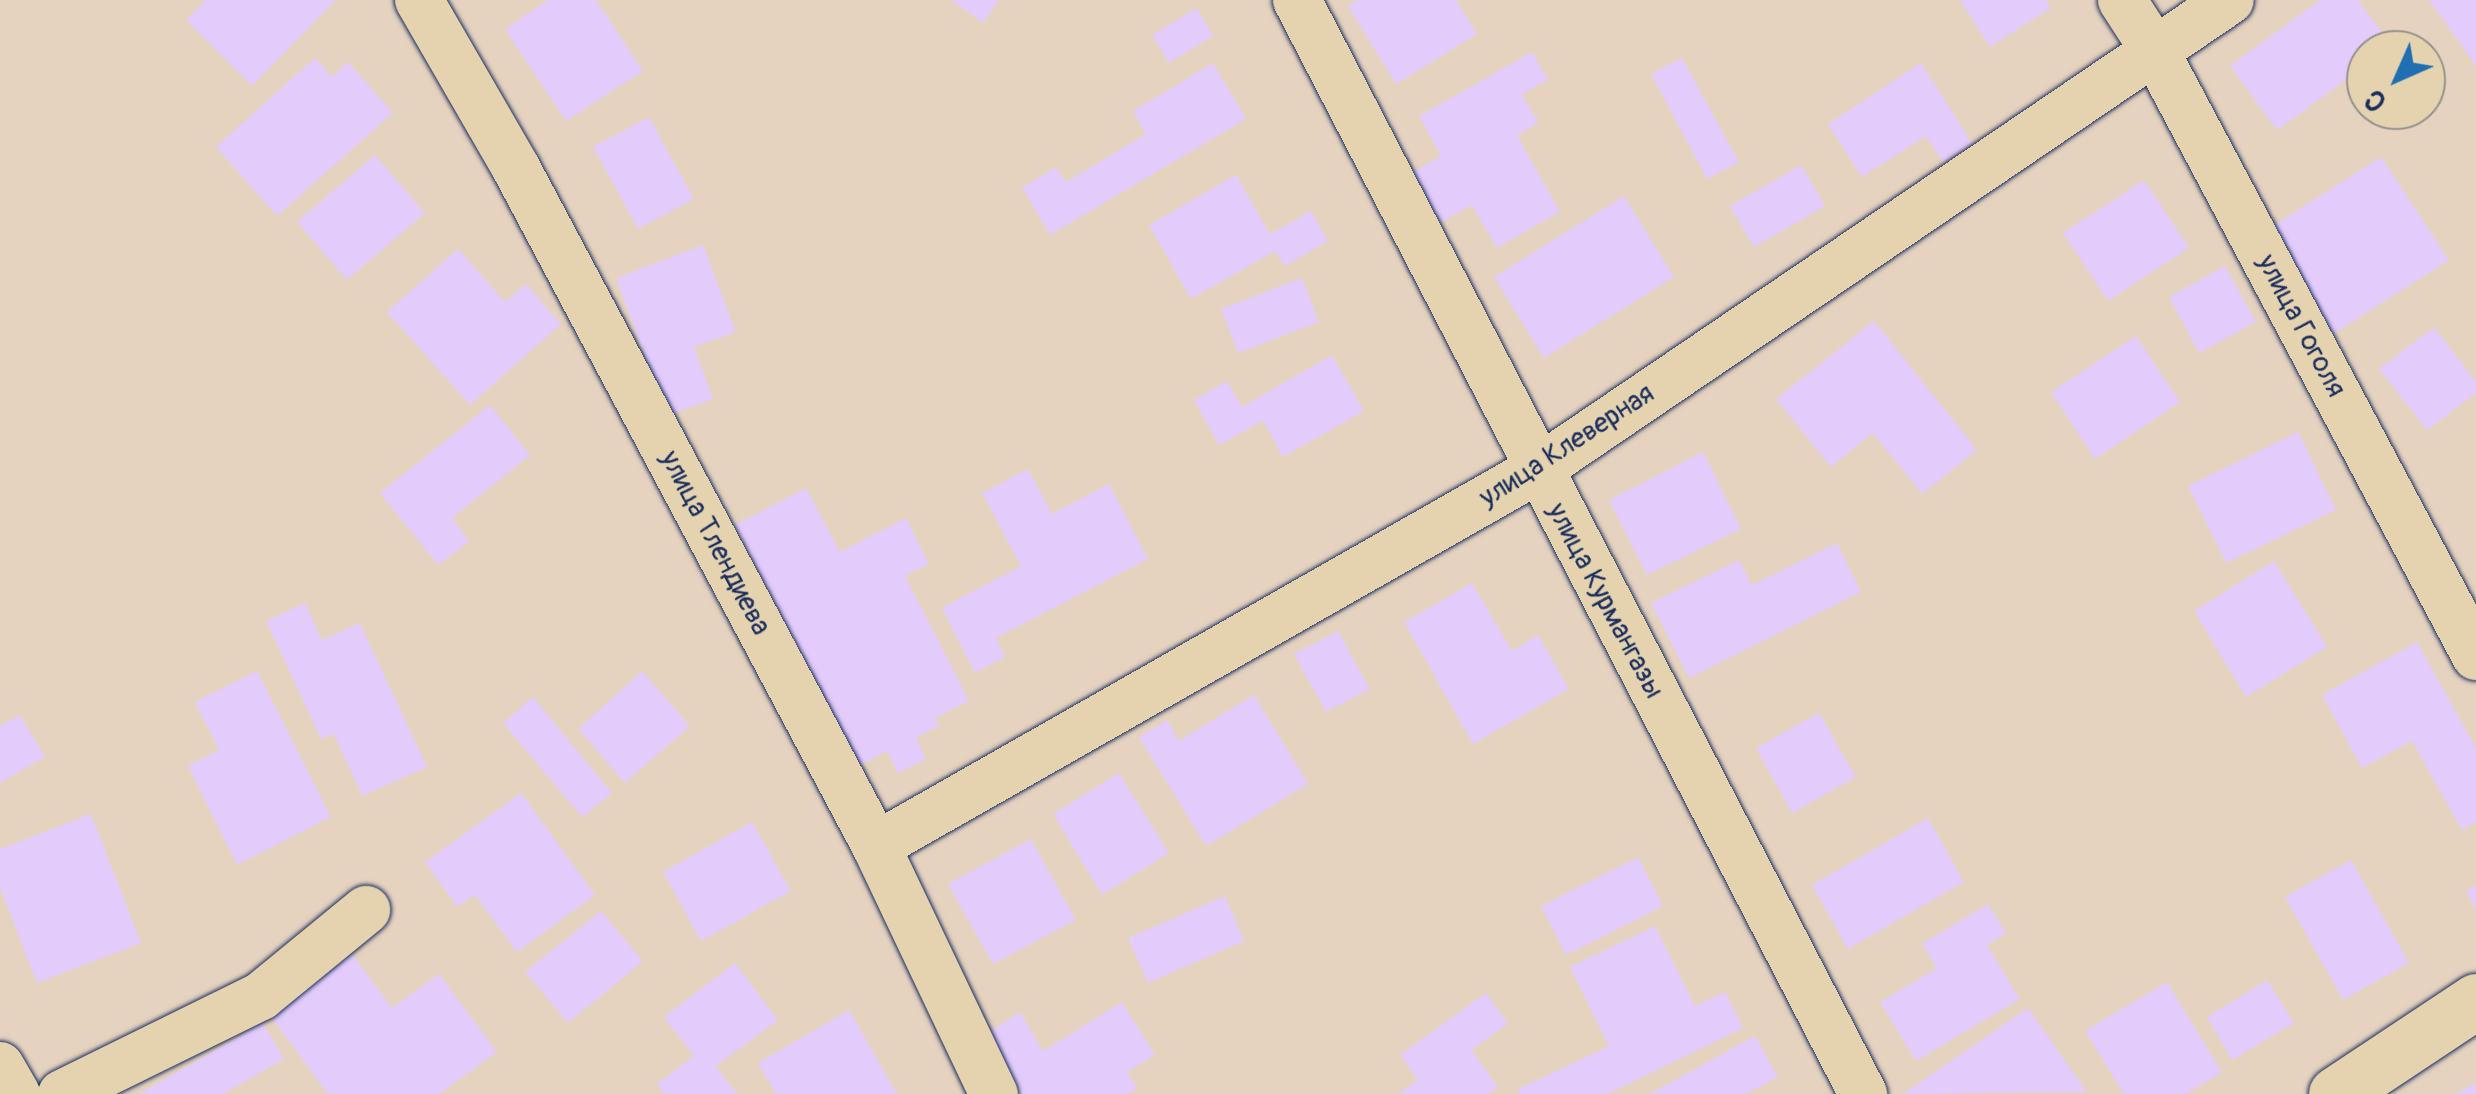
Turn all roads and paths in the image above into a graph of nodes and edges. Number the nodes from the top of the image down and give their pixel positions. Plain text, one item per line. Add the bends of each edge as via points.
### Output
1 (419, 0) edge
2 (1297, 0) edge
3 (2122, 0) edge
4 (2230, 0) edge
5 (2155, 51) junction
6 (1537, 470) junction
7 (2476, 656) edge
8 (876, 846) junction
9 (366, 910) dead end
10 (2476, 1001) edge
11 (0, 1066) edge
12 (16, 1094) edge
13 (62, 1094) edge
14 (994, 1094) edge
15 (1863, 1094) edge
16 (2336, 1094) edge

1 - 8 street, улица Тлендиева via 516,168
2 - 6 street, улица Курмангазы
3 - 5 street, улица Гоголя
4 - 5 street, улица Клеверная
5 - 6 street, улица Клеверная
5 - 7 street, улица Гоголя
6 - 8 street, улица Клеверная
6 - 15 street, улица Курмангазы
8 - 14 street, улица Тлендиева
9 - 13 street via 261,996
10 - 16 street
11 - 12 street

